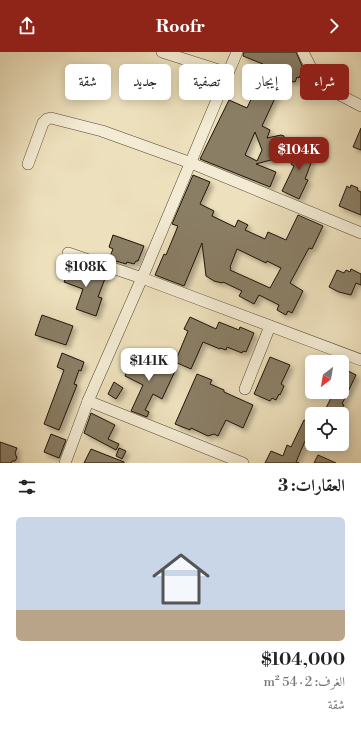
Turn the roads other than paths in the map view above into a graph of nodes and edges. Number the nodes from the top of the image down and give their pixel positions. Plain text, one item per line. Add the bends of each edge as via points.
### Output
1 (162, 52) edge
2 (237, 52) edge
3 (303, 52) edge
4 (200, 64) edge
5 (232, 64) edge
6 (217, 100) edge
7 (361, 106) edge
8 (191, 163) junction
9 (28, 164) dead end
10 (361, 233) edge
11 (68, 253) dead end
12 (142, 278) junction
13 (270, 326) junction
14 (361, 360) edge
15 (245, 390) dead end
16 (88, 401) junction
17 (65, 463) edge
18 (243, 463) edge

1 - 4 street
2 - 5 street
3 - 7 street via 314,74 325,87
6 - 8 street
8 - 9 street via 102,131 52,118 43,123
8 - 10 street
8 - 12 street
11 - 12 street
12 - 13 street
12 - 16 street
13 - 14 street
13 - 15 street
16 - 17 street
16 - 18 street

